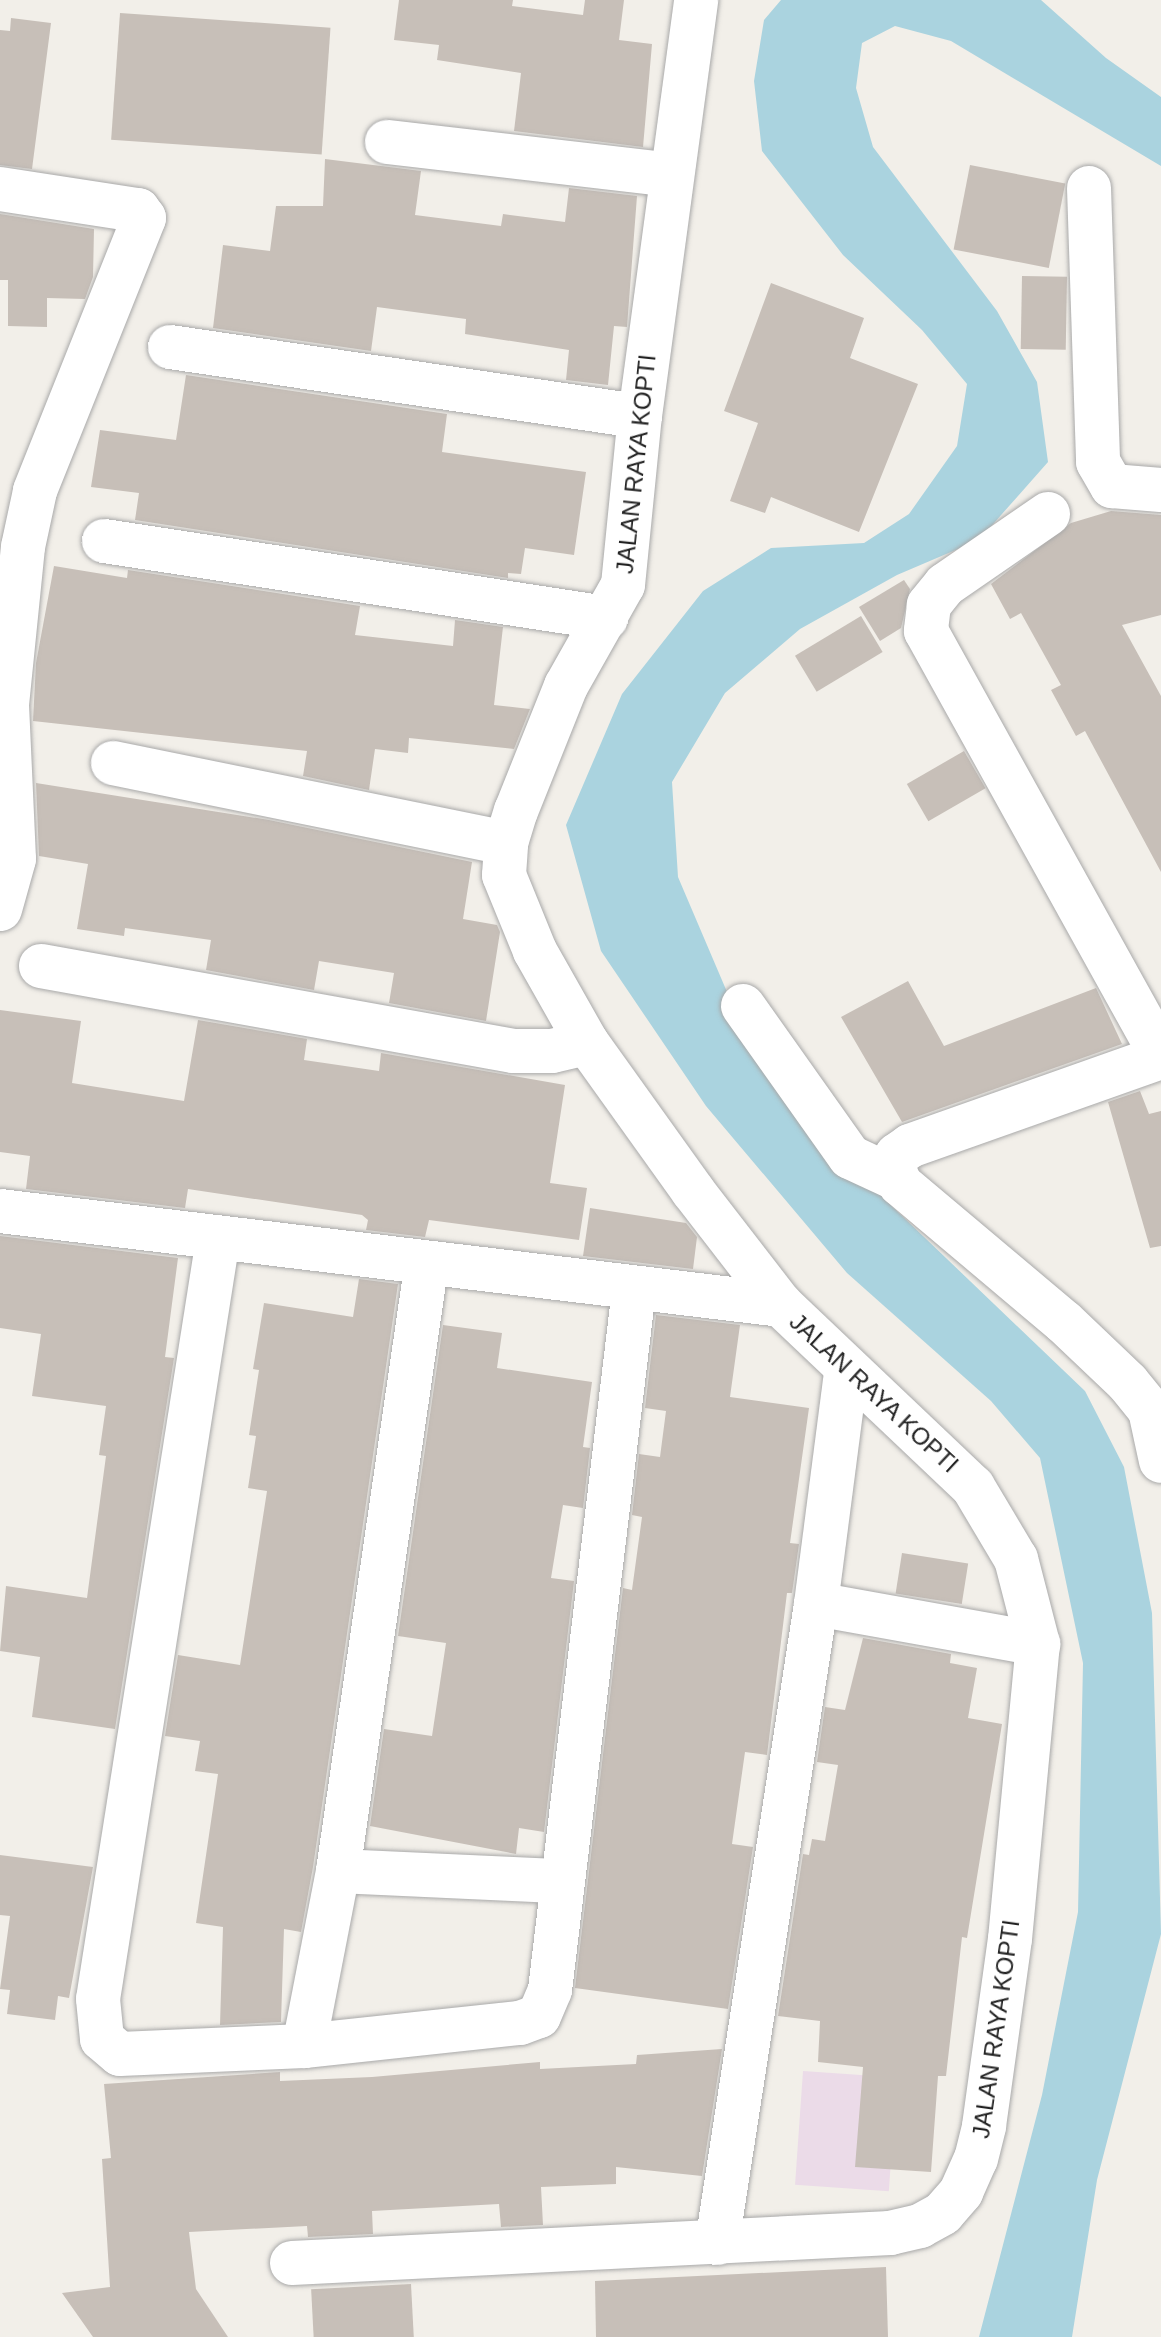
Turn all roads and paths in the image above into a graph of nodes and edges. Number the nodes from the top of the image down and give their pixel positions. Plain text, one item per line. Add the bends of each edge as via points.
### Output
1 (696, 0) edge
2 (387, 142) dead end
3 (671, 175) junction
4 (1089, 188) dead end
5 (0, 189) edge
6 (170, 347) dead end
7 (640, 416) junction
8 (1161, 490) edge
9 (1048, 514) dead end
10 (104, 541) dead end
11 (606, 618) junction
12 (113, 763) dead end
13 (506, 843) junction
14 (0, 909) edge
15 (41, 966) dead end
16 (743, 1006) dead end
17 (587, 1043) junction
18 (1161, 1056) edge
19 (895, 1178) junction
20 (0, 1211) edge
21 (218, 1239) junction
22 (427, 1262) junction
23 (634, 1290) junction
24 (781, 1305) junction
25 (846, 1372) junction
26 (1155, 1408) edge
27 (1161, 1461) edge
28 (816, 1604) junction
29 (1038, 1644) junction
30 (338, 1871) junction
31 (562, 1881) junction
32 (304, 2046) junction
33 (717, 2243) junction
34 (292, 2263) dead end

1 - 3 street, JALAN RAYA KOPTI
2 - 3 street
3 - 7 street, JALAN RAYA KOPTI
4 - 8 street via 1100,472 1120,489
5 - 14 street via 138,210 144,218 48,448 23,547 7,705 14,859
6 - 7 street
7 - 11 street, JALAN RAYA KOPTI via 623,585
9 - 18 street via 945,585 929,605 926,631
10 - 11 street
11 - 13 street, JALAN RAYA KOPTI via 566,686
12 - 13 street
13 - 17 street, JALAN RAYA KOPTI via 504,875 516,913
15 - 17 street via 513,1051 552,1051
16 - 19 street via 850,1157
17 - 24 street, JALAN RAYA KOPTI
18 - 19 street via 910,1146 897,1155
19 - 26 street via 1098,1352
20 - 21 street
21 - 22 street
21 - 32 street via 98,1999 102,2039 120,2054
22 - 23 street
22 - 30 street
23 - 24 street
23 - 31 street
24 - 25 street, JALAN RAYA KOPTI
25 - 28 street
25 - 29 street, JALAN RAYA KOPTI via 916,1427 997,1520 1016,1559
26 - 27 street
28 - 29 street
28 - 33 street
29 - 33 street, JALAN RAYA KOPTI via 1032,1742 986,2110 976,2159 961,2192 943,2213 920,2226 890,2233
30 - 31 street
30 - 32 street
31 - 32 street via 550,1990 539,2016 520,2023
33 - 34 street, JALAN RAYA KOPTI

